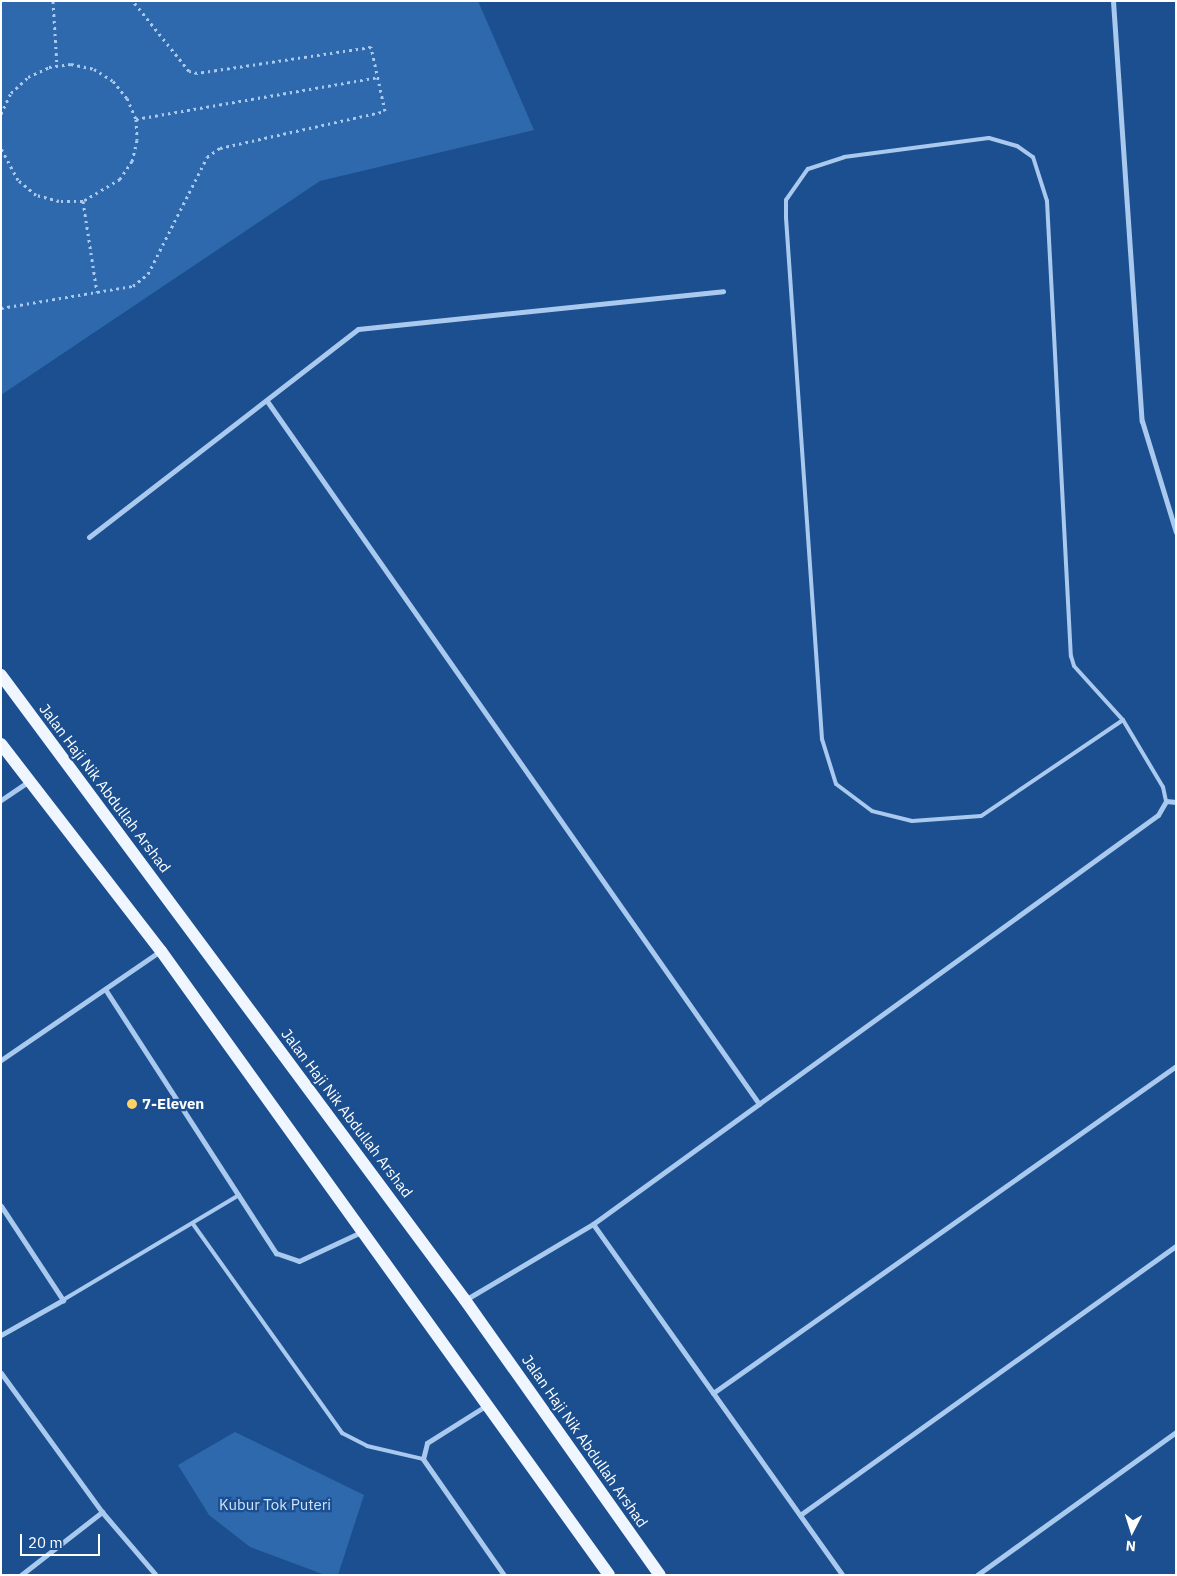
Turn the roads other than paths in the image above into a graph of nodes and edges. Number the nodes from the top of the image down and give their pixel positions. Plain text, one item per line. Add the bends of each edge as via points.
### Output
1 (1113, 1) edge
2 (723, 291) dead end
3 (267, 401) junction
4 (1176, 532) edge
5 (89, 537) dead end
6 (1, 675) edge
7 (1123, 720) junction
8 (1, 744) edge
9 (28, 781) junction
10 (1, 800) edge
11 (1166, 802) junction
12 (1176, 802) edge
13 (161, 951) junction
14 (105, 989) junction
15 (1, 1060) edge
16 (1176, 1066) edge
17 (759, 1104) junction
18 (239, 1195) junction
19 (1, 1206) edge
20 (193, 1224) junction
21 (593, 1224) junction
22 (364, 1231) junction
23 (1176, 1246) edge
24 (63, 1300) junction
25 (465, 1300) junction
26 (1, 1335) edge
27 (1, 1373) edge
28 (713, 1393) junction
29 (490, 1404) junction
30 (1176, 1432) edge
31 (423, 1459) junction
32 (102, 1512) junction
33 (800, 1515) junction
34 (21, 1575) edge
35 (156, 1575) edge
36 (504, 1575) edge
37 (609, 1575) edge
38 (660, 1575) edge
39 (842, 1575) edge
40 (977, 1575) edge

1 - 4 street via 1142,420
2 - 3 street via 364,327
3 - 5 street
3 - 17 street
6 - 25 main road, Jalan Haji Nik Abdullah Arshad
7 - 7 lane via 1074,666 1070,656 1047,200 1033,156 1017,146 989,138 844,157 808,170 786,200 786,217 822,739 836,784 872,811 912,821 981,816
7 - 11 lane via 1162,787
8 - 9 main road
9 - 10 street
9 - 13 main road
11 - 12 street
11 - 17 street via 1158,815
13 - 14 street
13 - 22 main road
14 - 15 street
14 - 18 street
16 - 28 street
17 - 21 street
18 - 20 lane
18 - 22 street via 276,1253 285,1260 299,1261
19 - 24 street
20 - 24 lane
20 - 31 lane via 342,1433 367,1446
21 - 25 street
21 - 28 street
22 - 29 main road
23 - 33 street
24 - 26 street
25 - 38 main road, Jalan Haji Nik Abdullah Arshad
27 - 32 street
28 - 33 street
29 - 31 street via 427,1443
29 - 37 main road
30 - 40 street
31 - 36 street
32 - 34 street
32 - 35 street
33 - 39 street

